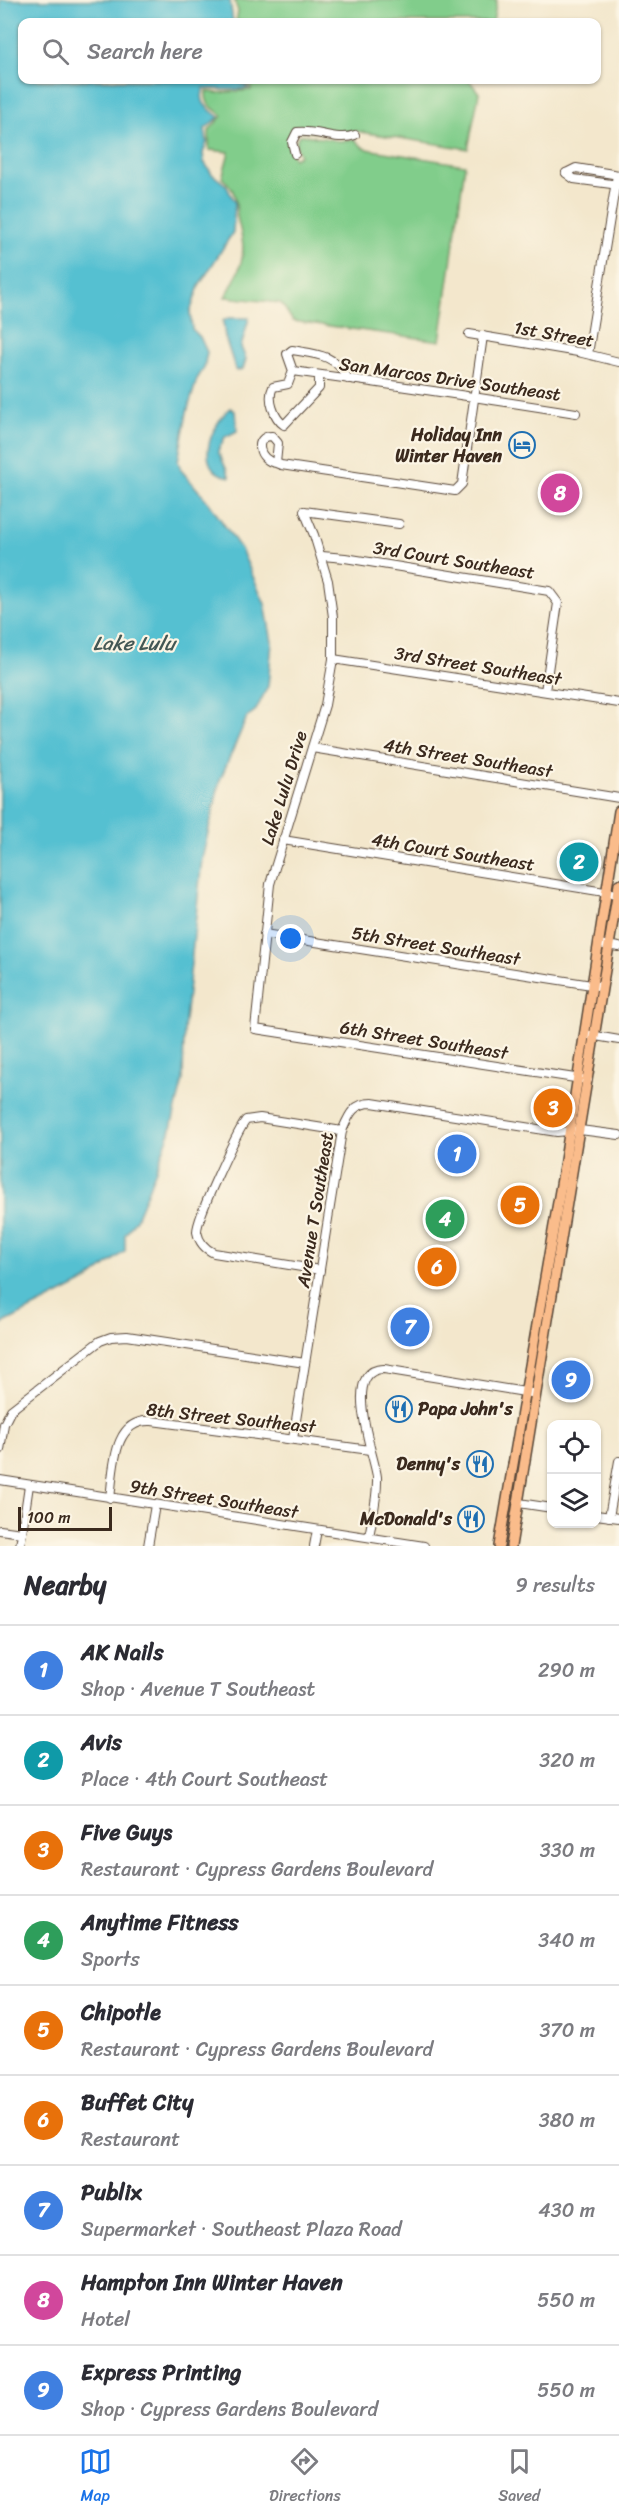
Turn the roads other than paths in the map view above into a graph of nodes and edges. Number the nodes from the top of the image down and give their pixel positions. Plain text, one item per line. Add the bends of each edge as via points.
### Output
1 (355, 135) dead end
2 (295, 154) dead end
3 (618, 175) edge
4 (617, 185) edge
5 (469, 334) dead end
6 (480, 336) junction
7 (588, 354) junction
8 (619, 362) edge
9 (293, 371) junction
10 (319, 375) junction
11 (348, 379) junction
12 (474, 397) junction
13 (576, 413) dead end
14 (276, 463) dead end
15 (399, 524) dead end
16 (322, 556) junction
17 (333, 659) junction
18 (545, 692) junction
19 (619, 703) edge
20 (312, 748) junction
21 (619, 798) edge
22 (619, 811) edge
23 (283, 840) junction
24 (618, 889) edge
25 (606, 892) junction
26 (264, 934) junction
27 (598, 944) junction
28 (614, 946) edge
29 (592, 985) junction
30 (603, 987) junction
31 (255, 1029) joint
32 (584, 1034) junction
33 (595, 1036) junction
34 (619, 1040) edge
35 (577, 1078) junction
36 (588, 1080) junction
37 (580, 1130) junction
38 (342, 1131) junction
39 (570, 1131) junction
40 (619, 1135) edge
41 (560, 1191) junction
42 (559, 1259) junction
43 (320, 1270) junction
44 (546, 1270) junction
45 (552, 1305) junction
46 (305, 1364) junction
47 (526, 1392) junction
48 (537, 1394) junction
49 (293, 1439) junction
50 (0, 1450) edge
51 (370, 1450) junction
52 (619, 1461) edge
53 (512, 1469) junction
54 (0, 1480) edge
55 (29, 1485) junction
56 (110, 1498) junction
57 (519, 1503) junction
58 (155, 1505) junction
59 (547, 1507) edge
60 (601, 1516) edge
61 (609, 1517) junction
62 (619, 1518) edge
63 (0, 1530) edge
64 (317, 1530) junction
65 (22, 1533) junction
66 (369, 1538) junction
67 (401, 1544) edge
68 (20, 1546) edge
69 (148, 1546) edge
70 (314, 1546) edge
71 (424, 1546) edge
72 (499, 1546) edge
73 (511, 1546) edge

1 - 2 street via 346,139 297,132 292,142
3 - 4 street
3 - 4 street via 576,168 566,173 574,179
4 - 7 street
5 - 6 street, 1st Street
6 - 7 street, 1st Street
6 - 12 street
7 - 8 street, 1st Street
9 - 10 street, San Marcos Drive Southeast
9 - 10 street, San Marcos Drive Southeast via 288,384 273,387 270,393 273,411 284,425 319,388
9 - 11 street via 287,354 292,350 328,356
10 - 11 street, San Marcos Drive Southeast
11 - 12 street, San Marcos Drive Southeast
12 - 13 street, San Marcos Drive Southeast
12 - 14 street via 462,484 455,491
15 - 16 street, Lake Lulu Drive via 304,511
16 - 17 street, Lake Lulu Drive via 333,617
16 - 18 street, 3rd Court Southeast via 549,591 558,603
17 - 18 street, 3rd Street Southeast
17 - 20 street, Lake Lulu Drive via 330,687
18 - 19 street, 3rd Street Southeast
20 - 21 street, 4th Street Southeast
20 - 23 street, Lake Lulu Drive
22 - 25 main road
23 - 25 street, 4th Court Southeast
23 - 26 street, Lake Lulu Drive via 270,884
24 - 25 street, 4th Court Southeast
24 - 28 main road
25 - 27 main road
26 - 29 street, 5th Street Southeast
26 - 31 street, Lake Lulu Drive
27 - 28 street
27 - 29 main road
28 - 30 main road
29 - 30 street, 5th Street Southeast
29 - 32 main road
30 - 33 main road
31 - 35 street, 6th Street Southeast
32 - 33 street
32 - 35 main road
33 - 34 street
33 - 36 main road
35 - 36 street, 6th Street Southeast
35 - 39 main road
36 - 37 main road
37 - 39 street, Avenue T Southeast
37 - 40 street
37 - 42 main road
38 - 39 street, Avenue T Southeast via 350,1112 367,1103
38 - 43 street, Avenue T Southeast
38 - 43 street via 260,1118 246,1120 197,1228 201,1244 214,1253
39 - 41 main road
41 - 42 main road via 556,1247
41 - 44 main road
42 - 45 main road
43 - 46 street, Avenue T Southeast
44 - 45 main road via 550,1273
44 - 47 main road
45 - 48 main road
46 - 49 street, Avenue T Southeast
46 - 50 street via 127,1336 111,1337 79,1356 11,1410 4,1424
47 - 48 street
47 - 51 street via 378,1369 366,1379 363,1392 362,1412
47 - 53 main road
48 - 57 main road
49 - 51 street, 8th Street Southeast
49 - 56 street, 8th Street Southeast via 138,1422 126,1429 118,1443
51 - 66 street via 377,1484
52 - 61 street
53 - 57 main road via 518,1477
53 - 72 main road
54 - 55 street, 9th Street Southeast
55 - 56 street, 9th Street Southeast
55 - 65 street
56 - 58 street, 9th Street Southeast
57 - 59 street
57 - 73 main road
58 - 64 street, 9th Street Southeast
58 - 69 street
60 - 61 street
61 - 62 street
63 - 65 street
64 - 66 street, 9th Street Southeast
64 - 70 street
65 - 68 street
66 - 67 street, 9th Street Southeast
67 - 71 street, 9th Street Southeast

